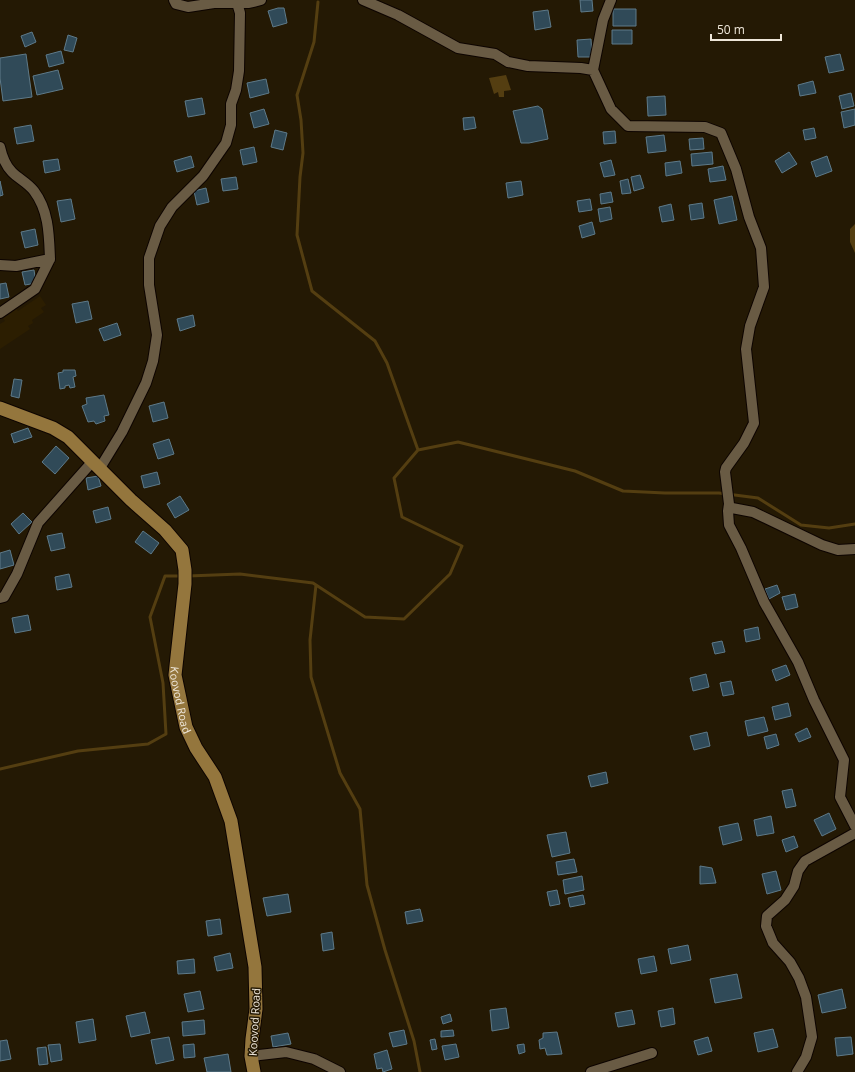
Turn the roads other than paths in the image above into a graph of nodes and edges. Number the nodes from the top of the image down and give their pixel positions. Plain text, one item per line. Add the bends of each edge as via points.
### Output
1 (174, 0) edge
2 (261, 0) edge
3 (363, 0) edge
4 (610, 0) edge
5 (237, 1) edge
6 (593, 70) junction
7 (0, 147) edge
8 (50, 259) junction
9 (0, 265) edge
10 (0, 313) edge
11 (0, 408) edge
12 (96, 465) junction
13 (729, 508) junction
14 (855, 549) edge
15 (0, 598) edge
16 (855, 826) edge
17 (855, 833) edge
18 (652, 1053) dead end
19 (251, 1056) junction
20 (254, 1072) edge
21 (340, 1072) edge
22 (591, 1072) edge
23 (797, 1072) edge

1 - 5 street via 176,4 188,7
2 - 5 street via 249,3
3 - 6 street via 458,48 495,54 508,62 528,66
4 - 6 street via 603,20
5 - 12 street via 240,13 239,71 231,104 231,125 226,143 203,176 172,207 160,226 149,258 149,284 157,335 153,361 146,384 122,432
6 - 13 street via 610,109 628,126 705,128 720,133 736,169 761,248 764,287 750,326 746,349 754,423 744,443 726,468
7 - 8 street via 3,159 12,172 25,181 43,206 48,224
8 - 9 street via 16,266
8 - 10 street via 35,289
11 - 12 main road, Koovod Road via 53,428 68,437
12 - 15 street via 38,523 17,574 4,597
12 - 19 main road, Koovod Road via 165,530 182,550 185,584 175,676 186,727 215,778 231,821 255,967 256,1009
13 - 14 street via 753,512 822,545 838,550
13 - 16 street via 729,525 764,602 798,662 844,760 840,797
17 - 23 street via 805,860 785,900 767,916 766,926 773,943 800,978 806,997 812,1037 806,1058
18 - 22 street
19 - 20 main road, Koovod Road
19 - 21 street via 286,1052 314,1059

